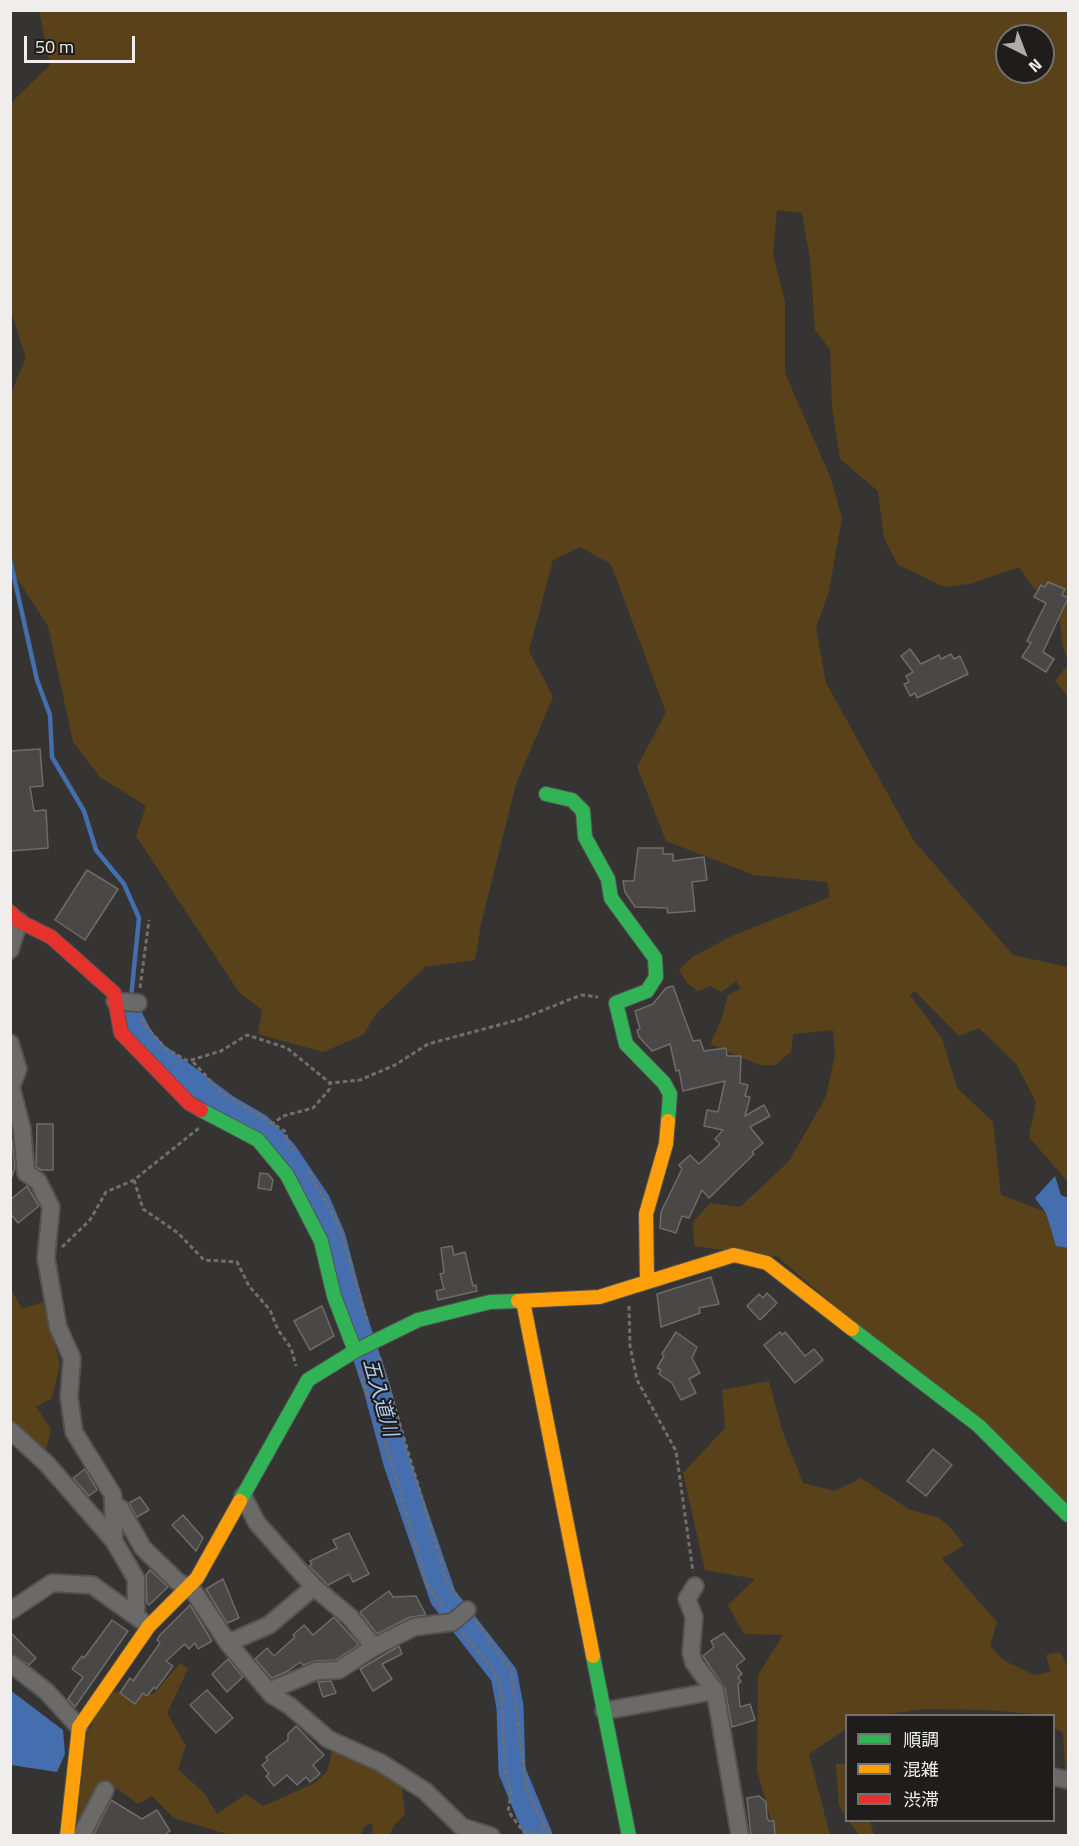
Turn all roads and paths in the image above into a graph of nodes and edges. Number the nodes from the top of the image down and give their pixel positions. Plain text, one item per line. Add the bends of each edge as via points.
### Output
1 (546, 794) dead end
2 (14, 916) edge
3 (148, 920) dead end
4 (10, 950) edge
5 (115, 1001) junction
6 (138, 1003) junction
7 (616, 1003) junction
8 (10, 1043) edge
9 (330, 1083) junction
10 (11, 1084) edge
11 (211, 1115) junction
12 (272, 1124) dead end
13 (134, 1180) junction
14 (46, 1258) junction
15 (647, 1280) junction
16 (629, 1286) junction
17 (523, 1301) junction
18 (375, 1341) junction
19 (355, 1351) junction
20 (308, 1380) junction
21 (10, 1430) edge
22 (243, 1496) junction
23 (116, 1506) junction
24 (1068, 1515) edge
25 (114, 1541) junction
26 (695, 1586) joint
27 (188, 1587) junction
28 (314, 1587) junction
29 (467, 1610) junction
30 (10, 1611) edge
31 (142, 1621) junction
32 (453, 1622) junction
33 (228, 1642) junction
34 (374, 1647) junction
35 (10, 1663) edge
36 (268, 1691) junction
37 (715, 1691) junction
38 (604, 1711) junction
39 (79, 1727) junction
40 (105, 1790) dead end
41 (544, 1826) junction
42 (526, 1835) edge
43 (67, 1836) edge
44 (81, 1836) edge
45 (491, 1836) edge
46 (549, 1836) edge
47 (629, 1836) edge
48 (741, 1836) edge

1 - 7 street via 572,800 583,811 585,837 608,879 611,897 655,958 656,977 647,991
2 - 4 street
2 - 5 street via 51,937 114,993
3 - 6 path
5 - 6 street
5 - 11 street via 121,1033 189,1103
6 - 9 path via 144,1024 165,1048 188,1061 221,1051 247,1035 287,1048
7 - 9 path via 608,998 581,995 521,1019 428,1044 396,1065 360,1080
7 - 15 street via 626,1044 670,1094 666,1144 646,1214
8 - 10 street via 18,1068
9 - 12 path via 313,1108 283,1116
10 - 14 street via 22,1129 26,1173 38,1181 51,1207
11 - 13 path
11 - 19 street via 258,1140 287,1175 321,1241 334,1296
13 - 14 path via 106,1192 90,1220 53,1256
13 - 20 path via 143,1209 178,1233 204,1260 237,1262 291,1348 299,1375
14 - 23 street via 58,1327 72,1358 69,1397 74,1432
15 - 16 street
15 - 24 street via 734,1255 767,1263 979,1426
16 - 17 street via 599,1297
16 - 26 path via 630,1346 637,1380 676,1451
17 - 18 street via 490,1302 418,1320
17 - 38 street
18 - 19 street
18 - 29 path via 447,1582
19 - 20 street
19 - 32 path via 427,1584
20 - 22 street
21 - 25 street via 47,1464
22 - 27 street via 197,1578
22 - 28 street via 257,1523
23 - 25 street
23 - 27 street via 143,1548
25 - 31 street via 136,1579
26 - 37 street via 687,1599 693,1617 691,1653 694,1664
27 - 31 street
27 - 33 street
28 - 33 street via 269,1625
28 - 34 street via 350,1617
29 - 32 street
29 - 41 path via 511,1670 527,1790
30 - 31 street via 52,1583 92,1586
31 - 39 street
32 - 34 street via 414,1627
32 - 42 path via 492,1668 501,1688 505,1770 511,1794 508,1811
33 - 36 street
34 - 36 street via 339,1670 316,1671
35 - 39 street via 46,1691
36 - 45 street via 328,1739 381,1763 425,1791 462,1827
37 - 38 street
37 - 48 street
38 - 47 street
39 - 43 street
40 - 44 street
41 - 42 path
41 - 46 path

